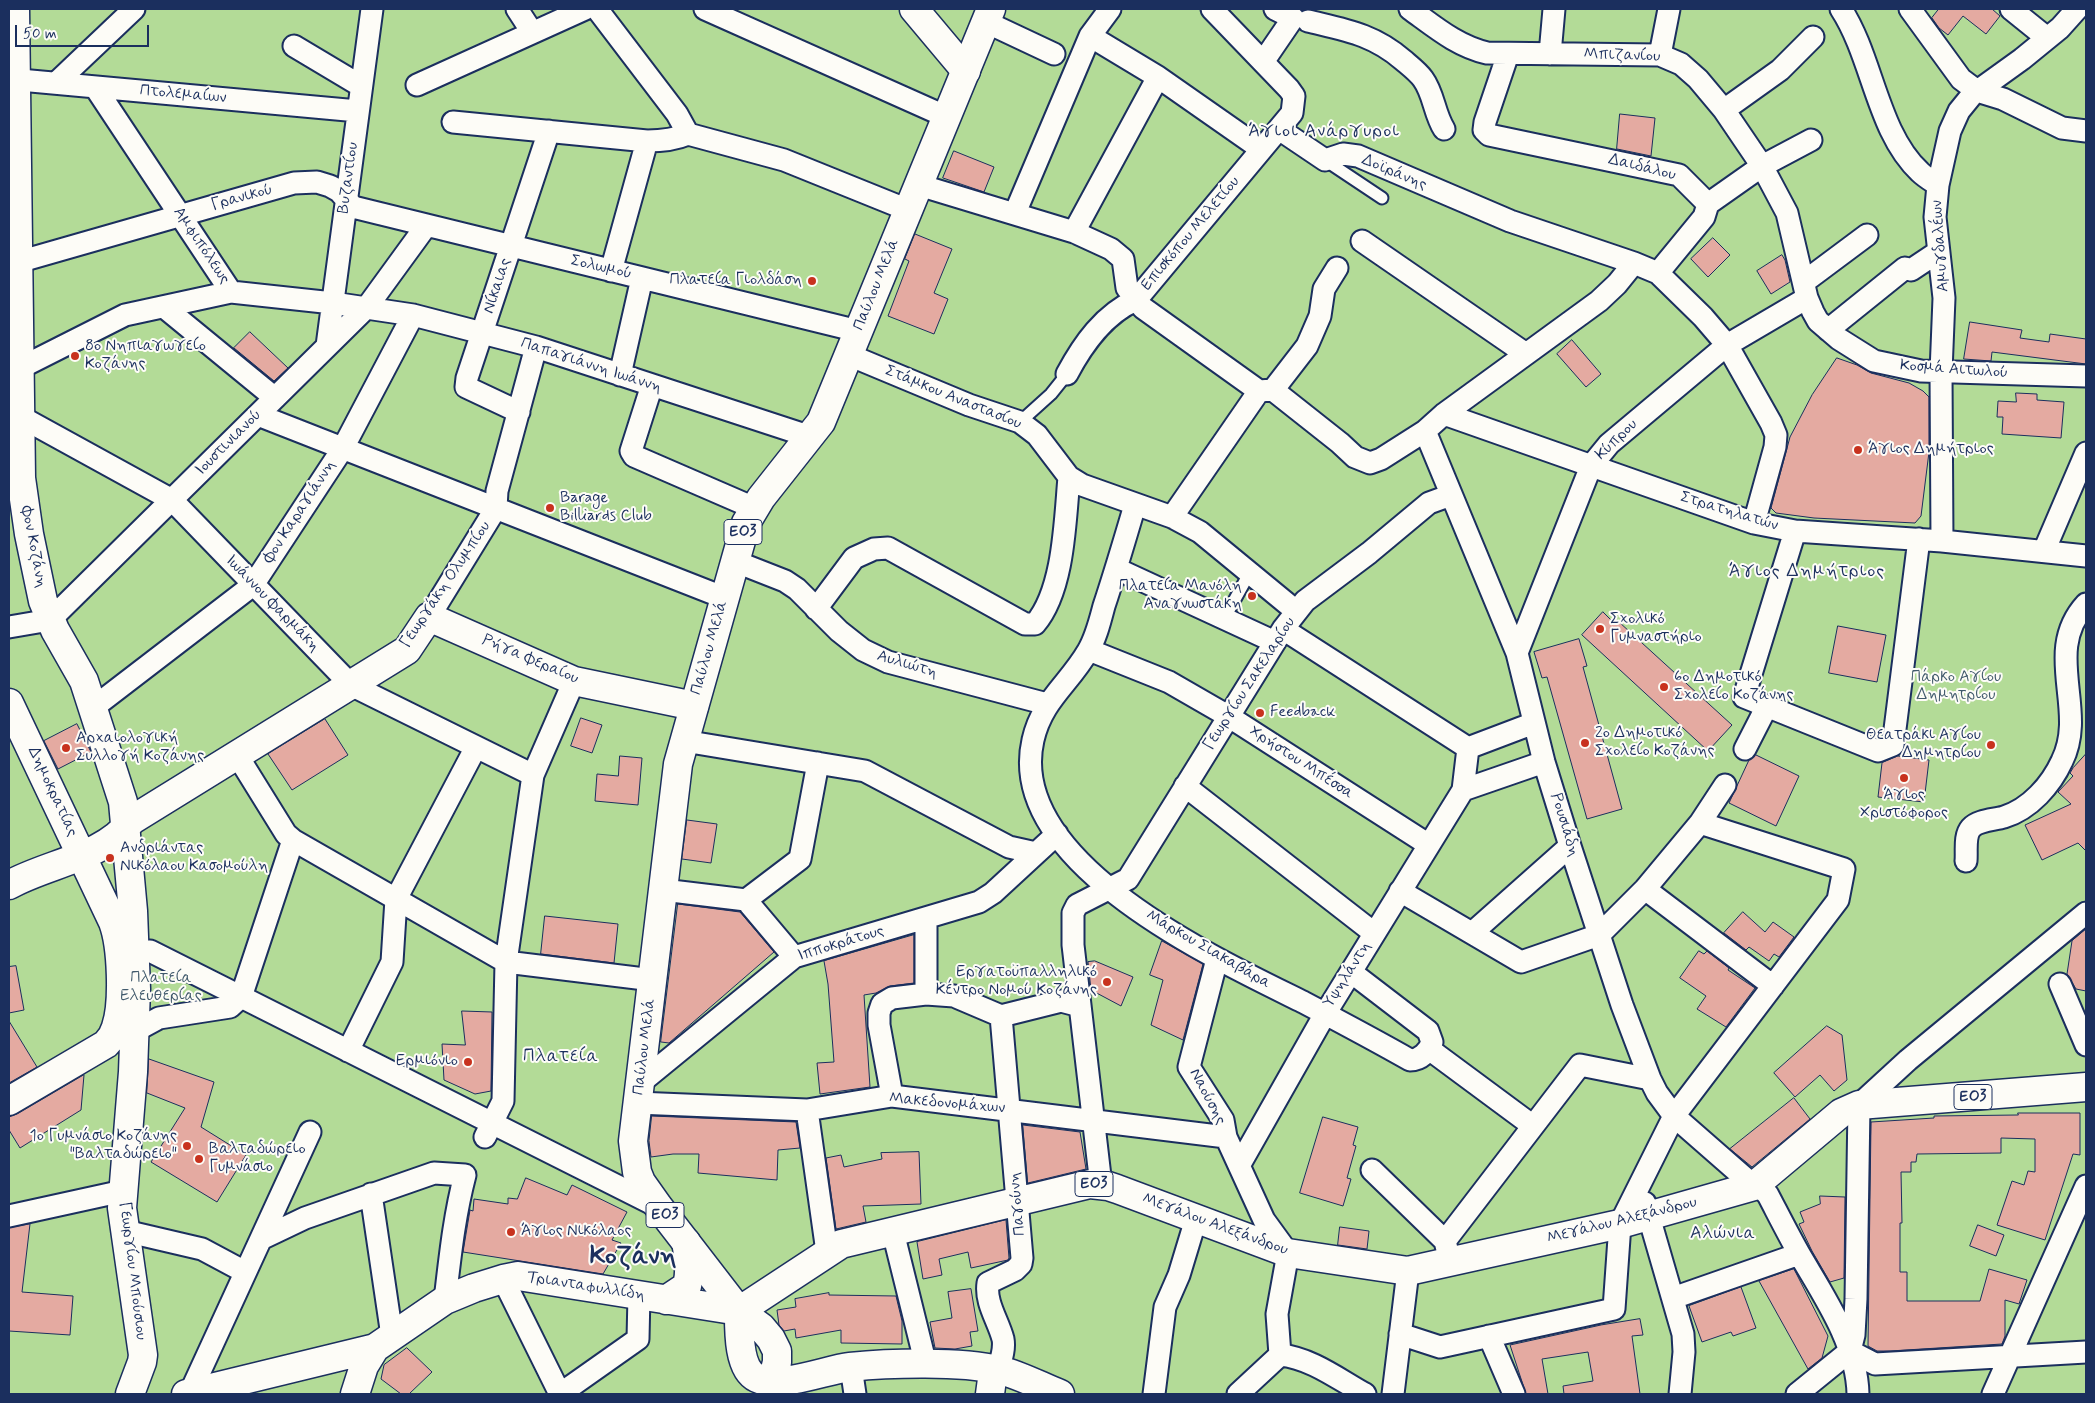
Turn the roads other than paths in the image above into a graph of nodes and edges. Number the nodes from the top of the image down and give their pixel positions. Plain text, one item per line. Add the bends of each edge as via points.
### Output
1 (15, 9) edge
2 (134, 9) edge
3 (372, 9) edge
4 (517, 9) edge
5 (585, 9) edge
6 (597, 9) edge
7 (705, 9) edge
8 (914, 9) edge
9 (1110, 9) edge
10 (1212, 9) edge
11 (1410, 9) edge
12 (1430, 9) edge
13 (1554, 9) edge
14 (1669, 9) edge
15 (1841, 9) edge
16 (2011, 9) edge
17 (2077, 9) edge
18 (1916, 11) edge
19 (988, 15) edge
20 (1292, 16) edge
21 (532, 32) junction
22 (1090, 36) junction
23 (1813, 37) dead end
24 (2047, 38) junction
25 (1453, 40) junction
26 (294, 46) dead end
27 (1054, 54) dead end
28 (1508, 54) junction
29 (1550, 54) junction
30 (1660, 55) junction
31 (1263, 62) junction
32 (966, 71) junction
33 (1158, 78) junction
34 (12, 79) edge
35 (56, 83) junction
36 (416, 85) dead end
37 (362, 86) junction
38 (95, 87) junction
39 (1977, 91) junction
40 (1724, 110) junction
41 (358, 111) junction
42 (947, 117) junction
43 (453, 122) dead end
44 (1444, 128) dead end
45 (1279, 129) junction
46 (549, 131) junction
47 (2086, 131) edge
48 (688, 134) junction
49 (1811, 140) dead end
50 (647, 141) junction
51 (1261, 150) junction
52 (1325, 160) junction
53 (1762, 166) junction
54 (919, 185) junction
55 (1938, 185) junction
56 (1382, 198) dead end
57 (346, 201) junction
58 (1708, 204) junction
59 (908, 210) junction
60 (1015, 213) junction
61 (180, 215) junction
62 (426, 226) junction
63 (1074, 232) junction
64 (1867, 235) dead end
65 (1362, 241) dead end
66 (511, 247) junction
67 (1938, 252) junction
68 (18, 262) junction
69 (1634, 263) junction
70 (1336, 268) dead end
71 (611, 271) junction
72 (1658, 273) junction
73 (642, 278) junction
74 (1806, 290) junction
75 (232, 292) junction
76 (1136, 300) junction
77 (332, 303) junction
78 (164, 307) junction
79 (367, 307) junction
80 (413, 315) junction
81 (1828, 330) junction
82 (482, 333) junction
83 (853, 343) junction
84 (328, 346) junction
85 (1728, 346) junction
86 (536, 347) junction
87 (1526, 354) junction
88 (20, 368) junction
89 (1941, 372) junction
90 (620, 374) junction
91 (1067, 374) joint
92 (2086, 376) edge
93 (652, 385) junction
94 (1266, 391) junction
95 (275, 398) junction
96 (519, 412) junction
97 (1444, 414) junction
98 (258, 415) junction
99 (21, 417) junction
100 (1020, 422) junction
101 (1425, 431) junction
102 (811, 438) junction
103 (343, 448) junction
104 (2086, 453) edge
105 (1591, 466) junction
106 (1069, 477) junction
107 (1451, 495) junction
108 (172, 500) junction
109 (1135, 504) junction
110 (496, 508) junction
111 (754, 508) junction
112 (1172, 517) junction
113 (1754, 523) junction
114 (1795, 531) junction
115 (1919, 539) junction
116 (1942, 541) junction
117 (2044, 551) junction
118 (2086, 556) edge
119 (734, 561) junction
120 (1117, 569) junction
121 (1250, 572) junction
122 (253, 585) junction
123 (725, 598) junction
124 (2086, 604) edge
125 (816, 609) junction
126 (1296, 611) junction
127 (429, 617) junction
128 (1224, 619) junction
129 (50, 620) junction
130 (9, 627) edge
131 (1279, 635) junction
132 (1089, 650) junction
133 (1517, 653) junction
134 (574, 681) junction
135 (351, 685) junction
136 (1047, 704) junction
137 (9, 706) edge
138 (694, 706) junction
139 (1767, 706) junction
140 (94, 707) junction
141 (1228, 716) junction
142 (1534, 723) junction
143 (684, 741) junction
144 (476, 748) junction
145 (1468, 748) junction
146 (1745, 749) dead end
147 (237, 755) junction
148 (1544, 762) junction
149 (818, 763) junction
150 (533, 775) junction
151 (1725, 785) dead end
152 (1185, 786) junction
153 (1463, 790) junction
154 (1700, 823) junction
155 (126, 828) junction
156 (1057, 834) junction
157 (294, 840) junction
158 (1429, 845) junction
159 (1570, 846) junction
160 (1036, 853) junction
161 (81, 855) junction
162 (1966, 861) dead end
163 (9, 885) edge
164 (1645, 889) junction
165 (663, 890) junction
166 (1109, 890) junction
167 (1400, 891) junction
168 (396, 899) junction
169 (746, 900) junction
170 (2086, 912) edge
171 (926, 918) junction
172 (1374, 933) junction
173 (1472, 933) junction
174 (1599, 935) junction
175 (135, 952) junction
176 (794, 957) junction
177 (1217, 959) junction
178 (506, 962) junction
179 (1350, 972) junction
180 (653, 980) junction
181 (2060, 984) dead end
182 (1773, 986) junction
183 (926, 994) junction
184 (240, 997) junction
185 (1080, 1006) junction
186 (1324, 1014) junction
187 (1001, 1016) junction
188 (135, 1043) junction
189 (106, 1044) junction
190 (2086, 1045) edge
191 (1429, 1050) junction
192 (348, 1051) junction
193 (1650, 1079) junction
194 (2086, 1087) edge
195 (639, 1093) junction
196 (892, 1096) junction
197 (9, 1101) edge
198 (1860, 1106) junction
199 (807, 1110) junction
200 (1010, 1110) junction
201 (1674, 1116) junction
202 (1093, 1120) junction
203 (1533, 1126) junction
204 (488, 1130) junction
205 (310, 1132) dead end
206 (1226, 1137) junction
207 (1240, 1164) junction
208 (1372, 1170) dead end
209 (1640, 1184) junction
210 (1101, 1185) junction
211 (1754, 1186) junction
212 (2086, 1186) edge
213 (123, 1191) junction
214 (371, 1194) junction
215 (1018, 1200) junction
216 (658, 1206) junction
217 (9, 1216) edge
218 (1649, 1216) junction
219 (1196, 1219) junction
220 (1620, 1224) junction
221 (125, 1232) junction
222 (893, 1232) junction
223 (261, 1238) junction
224 (686, 1242) junction
225 (1448, 1251) junction
226 (826, 1252) junction
227 (1288, 1253) junction
228 (1799, 1254) junction
229 (245, 1272) junction
230 (1408, 1272) junction
231 (503, 1279) junction
232 (638, 1295) junction
233 (1673, 1298) junction
234 (445, 1300) junction
235 (666, 1300) junction
236 (739, 1311) junction
237 (1400, 1334) junction
238 (1489, 1336) junction
239 (384, 1342) junction
240 (1850, 1351) junction
241 (2086, 1352) edge
242 (1280, 1355) junction
243 (2010, 1356) junction
244 (1875, 1364) junction
245 (926, 1365) junction
246 (851, 1367) junction
247 (994, 1382) edge
248 (135, 1383) edge
249 (753, 1385) edge
250 (1858, 1386) edge
251 (156, 1394) edge
252 (188, 1394) edge
253 (355, 1394) edge
254 (560, 1394) edge
255 (855, 1394) edge
256 (1060, 1394) edge
257 (1154, 1394) edge
258 (1238, 1394) edge
259 (1365, 1394) edge
260 (1393, 1394) edge
261 (1514, 1394) edge
262 (1680, 1394) edge
263 (1796, 1394) edge
264 (1993, 1394) edge

1 - 34 main road, Φον Κοζάνη
2 - 35 street
3 - 37 street, Βυζαντίου
4 - 21 street
5 - 21 street
6 - 48 street
7 - 42 street
8 - 32 main road
9 - 22 street
10 - 31 street
11 - 25 street, Μπιζανίου
12 - 25 street
13 - 29 street
14 - 30 street
15 - 55 street via 1863,53 1897,142 1919,171
16 - 24 street
17 - 24 street, Αμυγδαλέων
18 - 39 street via 1925,31 1961,79
19 - 27 street
19 - 32 main road, Παύλου Μελά / ΕΟ3
20 - 31 street
20 - 44 street via 1361,34 1388,48 1424,80
21 - 36 street
22 - 33 street
22 - 60 street
23 - 40 street via 1780,70
24 - 39 street, Αμυγδαλέων
25 - 28 street, Μπιζανίου via 1472,50
26 - 37 street
28 - 29 street, Μπιζανίου
28 - 58 street, Δαιδάλου via 1485,122 1484,130 1489,135 1679,174
29 - 30 street, Μπιζανίου
30 - 40 street, Μπιζανίου via 1681,64
31 - 45 street via 1294,96 1292,113
32 - 42 main road, Παύλου Μελά / ΕΟ3
33 - 51 street
33 - 63 street
34 - 35 street, Πτολεμαίων
34 - 68 main road, Φον Κοζάνη
35 - 38 street, Πτολεμαίων
37 - 41 street, Βυζαντίου
38 - 41 street, Πτολεμαίων
38 - 61 street, Αμφιπόλεως
39 - 47 street via 2003,98 2062,128
39 - 55 street, Αμυγδαλέων via 1959,111 1950,130
40 - 53 street, Μπιζανίου
41 - 57 street, Βυζαντίου
42 - 54 main road, Παύλου Μελά / ΕΟ3
43 - 46 street
45 - 51 street, Επισκόπου Μελετίου
45 - 52 street
46 - 50 street
46 - 66 street, Νίκαιας
48 - 50 street via 677,139
48 - 59 street via 784,160
49 - 53 street
50 - 71 street
51 - 76 street, Επισκόπου Μελετίου
52 - 56 lane
52 - 69 street, Δοϊράνης via 1342,154 1358,156 1510,221
53 - 58 street
53 - 74 street, Μπιζανίου via 1787,213
54 - 59 main road, Παύλου Μελά / ΕΟ3
54 - 60 street
55 - 67 street, Αμυγδαλέων
57 - 61 street, Γρανικού via 339,191 330,186 317,182 294,183
57 - 62 street, Σολωμού via 353,207
57 - 77 street, Βυζαντίου
58 - 72 street via 1704,217
59 - 83 main road, Παύλου Μελά / ΕΟ3
60 - 63 street
61 - 68 street, Γρανικού
61 - 75 street, Αμφιπόλεως
62 - 66 street, Σολωμού
62 - 79 street, Ιουστινιανού
63 - 76 street via 1112,249 1123,259 1127,288
64 - 74 street, Κύπρου
65 - 87 street
66 - 71 street, Σολωμού
66 - 82 street, Νίκαιας
67 - 81 street via 1911,270 1905,268
67 - 89 street, Αμυγδαλέων via 1944,298
68 - 88 main road, Φον Κοζάνη
69 - 72 street, Δοϊράνης
69 - 87 street via 1599,301
70 - 94 street via 1324,289 1320,316 1307,346
71 - 73 street, Σολωμού
72 - 85 street
73 - 83 street, Σολωμού
73 - 90 street
74 - 81 street, Κοσμά Αιτωλού via 1818,320
74 - 85 street, Κύπρου
75 - 77 street, Αμφιπόλεως
75 - 78 street
76 - 91 street, Επισκόπου Μελετίου via 1124,305 1096,331
76 - 94 street via 1158,320
77 - 79 street, Αμφιπόλεως
77 - 84 street, Βυζαντίου
78 - 88 street via 125,315
78 - 95 street
79 - 80 street, Παπαγιάννη Ιωάννη
79 - 84 street, Ιουστινιανού
80 - 82 street, Παπαγιάννη Ιωάννη
80 - 103 street, Φον Καραγιάννη
81 - 89 street, Κοσμά Αιτωλού via 1838,340 1874,360 1896,367
82 - 86 street, Παπαγιάννη Ιωάννη
82 - 96 street, Νίκαιας via 466,386
83 - 100 street, Στάμκου Αναστασίου via 969,405
83 - 102 main road, Παύλου Μελά / ΕΟ3 via 822,422
84 - 95 street, Ιουστινιανού
85 - 105 street, Κύπρου via 1610,444
85 - 113 street via 1776,434
86 - 90 street, Παπαγιάννη Ιωάννη
86 - 96 street, Γεωργάκη Ολυμπίου
87 - 97 street
88 - 99 main road, Φον Κοζάνη
89 - 92 street, Κοσμά Αιτωλού
89 - 116 street, Αμυγδαλέων
90 - 93 street, Παπαγιάννη Ιωάννη
91 - 100 lane, Επισκόπου Μελετίου via 1051,394
93 - 102 street, Παπαγιάννη Ιωάννη
93 - 111 street via 631,451 634,456
94 - 101 street via 1355,457 1370,463
94 - 112 street
95 - 98 street, Ιουστινιανού
96 - 110 street, Γεωργάκη Ολυμπίου via 497,491
97 - 101 street
97 - 105 street, Στρατηλατών
98 - 103 street
98 - 108 street, Ιουστινιανού
99 - 108 street, Ιωάννου Φαρμάκη
99 - 129 main road, Φον Κοζάνη via 21,478 25,509 43,601
100 - 106 street, Στάμκου Αναστασίου via 1037,435
101 - 107 street, Ρουσιάδη
102 - 111 main road, Παύλου Μελά / ΕΟ3
103 - 110 street
103 - 122 street, Φον Καραγιάννη
104 - 117 street
105 - 113 street, Στρατηλατών
105 - 133 street, Κύπρου
106 - 109 street, Στάμκου Αναστασίου
106 - 125 street via 1064,538 1056,578 1035,624 1025,624 888,548 874,549 854,558
107 - 126 street, Γεωργίου Σακελαρίου via 1429,503
107 - 133 street, Ρουσιάδη
108 - 122 street, Ιωάννου Φαρμάκη
108 - 129 street, Ιουστινιανού
109 - 112 street, Στάμκου Αναστασίου
109 - 120 street, Μάρκου Σιακαβάρα
110 - 123 street
110 - 127 street, Γεωργάκη Ολυμπίου
111 - 119 main road, Παύλου Μελά / ΕΟ3
112 - 121 street, Στάμκου Αναστασίου via 1200,532
113 - 114 street, Στρατηλατών
114 - 115 street, Στρατηλατών
114 - 139 street via 1744,697
115 - 116 street, Στρατηλατών
115 - 139 street via 1893,745 1878,750
116 - 117 street, Στρατηλατών
117 - 118 street, Στρατηλατών
119 - 123 main road, Παύλου Μελά / ΕΟ3
119 - 125 street, Αυλιώτη via 785,581
120 - 128 street
120 - 132 street, Μάρκου Σιακαβάρα
121 - 126 street, Στάμκου Αναστασίου
121 - 128 lane
122 - 135 street, Ιωάννου Φαρμάκη
122 - 140 street, Φον Καραγιάννη
123 - 138 main road, Παύλου Μελά / ΕΟ3
124 - 162 street via 2071,626 2066,642 2070,723 2064,759 2046,789 2006,817 1980,822 1972,828 1967,838
125 - 136 street, Αυλιώτη via 863,650 888,662
126 - 131 street, Γεωργίου Σακελαρίου
127 - 134 main road, Ρήγα Φεραίου
127 - 135 main road, Γεωργάκη Ολυμπίου via 407,650
128 - 131 street
129 - 130 street
129 - 140 main road, Φον Κοζάνη via 84,681
131 - 141 street, Γεωργίου Σακελαρίου
131 - 145 street
132 - 136 street, Μάρκου Σιακαβάρα
132 - 141 street, Χρήστου Μπέσσα via 1169,682
133 - 142 street, Ρουσιάδη
134 - 138 main road, Ρήγα Φεραίου
134 - 150 street
135 - 144 street, Ιωάννου Φαρμάκη
135 - 147 main road, Γεωργάκη Ολυμπίου
136 - 156 street, Μάρκου Σιακαβάρα via 1034,735 1031,781 1035,797
137 - 161 main road, Δημοκρατίας
138 - 143 main road, Παύλου Μελά / ΕΟ3
139 - 146 street
140 - 155 main road, Φον Κοζάνη via 119,784
141 - 152 street, Γεωργίου Σακελαρίου
141 - 158 street, Χρήστου Μπέσσα
142 - 145 street
142 - 148 street, Ρουσιάδη
143 - 149 street
143 - 165 main road, Παύλου Μελά / ΕΟ3 via 674,788
144 - 150 street, Ιωάννου Φαρμάκη
144 - 168 street
145 - 153 street, Υψηλάντη
147 - 155 main road, Γεωργάκη Ολυμπίου via 132,820
147 - 157 street via 286,834
148 - 153 street
148 - 159 street, Ρουσιάδη
149 - 160 street via 865,771 1009,847
149 - 169 street via 800,859
150 - 178 street
151 - 154 street
152 - 166 street, Γεωργίου Σακελαρίου via 1128,879
152 - 172 street
153 - 158 street, Υψηλάντη
154 - 164 street
154 - 182 street via 1844,869 1838,900
155 - 161 main road via 108,842
155 - 175 main road
156 - 160 street, Ιπποκράτους
156 - 166 street, Μάρκου Σιακαβάρα
157 - 168 street
157 - 184 street
158 - 167 street, Υψηλάντη
159 - 173 street
159 - 174 street, Ρουσιάδη
160 - 171 street, Ιπποκράτους via 979,902
161 - 163 main road
161 - 189 main road via 113,922 118,941 119,1014 116,1028
164 - 174 street
164 - 182 street
165 - 169 street
165 - 180 main road, Παύλου Μελά / ΕΟ3
166 - 177 street, Μάρκου Σιακαβάρα via 1160,927
166 - 185 street, Γεωργίου Σακελαρίου via 1077,905 1073,913
167 - 172 street, Υψηλάντη
167 - 173 street
168 - 178 street
168 - 192 street via 392,962
169 - 176 street
170 - 198 street via 1908,1060
171 - 176 street, Ιπποκράτους
171 - 183 street
172 - 179 street, Υψηλάντη
173 - 174 street via 1521,962
174 - 193 street, Ρουσιάδη
175 - 184 street via 150,951
175 - 188 main road
176 - 195 street, Ιπποκράτους
177 - 186 street, Μάρκου Σιακαβάρα
177 - 206 street, Ναούσης via 1188,1067 1223,1120
178 - 180 street
178 - 204 street via 503,1100
179 - 186 street, Υψηλάντη
179 - 191 street via 1428,1031 1432,1042
180 - 195 main road, Παύλου Μελά / ΕΟ3
181 - 190 street
182 - 201 street
183 - 187 street via 954,996
183 - 196 street via 892,998 882,1004 879,1013
184 - 188 street via 230,1007 159,1018
184 - 192 street
185 - 187 street via 1061,1000
185 - 202 street, Γεωργίου Σακελαρίου
186 - 191 street, Μάρκου Σιακαβάρα via 1410,1060
186 - 207 street, Υψηλάντη
187 - 200 street, Παγούνη
188 - 189 main road
188 - 213 main road, Γεωργίου Μπούσιου
189 - 197 main road
191 - 203 street
192 - 204 street
193 - 201 street, Ρουσιάδη
193 - 203 street via 1580,1065
194 - 198 main road, ΕΟ3
195 - 199 street, Μακεδονομάχων
195 - 216 main road, Παύλου Μελά / ΕΟ3 via 634,1158 641,1182
196 - 199 street, Μακεδονομάχων
196 - 200 street, Μακεδονομάχων
198 - 211 main road, Μεγάλου Αλεξάνδρου / ΕΟ3 via 1841,1112
198 - 240 street via 1856,1299
199 - 226 street
200 - 202 street, Μακεδονομάχων
200 - 215 street, Παγούνη
201 - 209 street
201 - 211 street, Ρουσιάδη
202 - 206 street, Μακεδονομάχων
202 - 210 street, Γεωργίου Σακελαρίου
203 - 225 street
204 - 216 street
205 - 223 street
206 - 207 street, Ναούσης
207 - 227 street, Ναούσης via 1264,1220
208 - 225 street
209 - 218 street
209 - 220 street
210 - 215 main road, Μεγάλου Αλεξάνδρου / ΕΟ3 via 1090,1184
210 - 219 main road, Μεγάλου Αλεξάνδρου / ΕΟ3
211 - 218 main road, Μεγάλου Αλεξάνδρου / ΕΟ3
211 - 228 street, Ρουσιάδη via 1761,1187 1768,1195
212 - 243 street
213 - 217 street
213 - 221 main road, Γεωργίου Μπούσιου
214 - 223 street
214 - 234 street via 434,1173 465,1176
214 - 239 street
215 - 222 main road, Μεγάλου Αλεξάνδρου / ΕΟ3
215 - 247 street, Παγούνη via 1021,1264 988,1283 987,1291 1003,1340 1002,1359
216 - 224 main road, Παύλου Μελά / ΕΟ3
218 - 220 main road, Μεγάλου Αλεξάνδρου / ΕΟ3
218 - 233 street
219 - 227 main road, Μεγάλου Αλεξάνδρου / ΕΟ3
219 - 257 street via 1179,1275 1165,1306
220 - 225 main road, Μεγάλου Αλεξάνδρου / ΕΟ3
220 - 238 street via 1614,1309
221 - 229 street via 202,1250
221 - 248 main road, Γεωργίου Μπούσιου via 143,1355
222 - 226 main road, Μεγάλου Αλεξάνδρου / ΕΟ3 via 848,1242
222 - 245 street
223 - 229 street
224 - 235 main road via 690,1263 687,1286
224 - 236 main road, Παύλου Μελά / ΕΟ3
225 - 230 main road, Μεγάλου Αλεξάνδρου / ΕΟ3
226 - 236 main road, Μεγάλου Αλεξάνδρου / ΕΟ3
227 - 230 main road, Μεγάλου Αλεξάνδρου / ΕΟ3
227 - 242 street via 1277,1314
228 - 233 street
228 - 240 street, Ρουσιάδη via 1830,1307
229 - 252 street
230 - 237 street
231 - 232 main road, Τριανταφυλλίδη via 518,1276
231 - 234 main road, Τριανταφυλλίδη
231 - 254 street
232 - 235 main road, Τριανταφυλλίδη
232 - 254 street via 638,1339
233 - 262 street via 1683,1334
234 - 239 main road, Τριανταφυλλίδη
235 - 236 main road, Τριανταφυλλίδη
236 - 249 main road via 739,1337
237 - 238 street via 1440,1347
237 - 260 street
238 - 261 street
239 - 252 main road, Τριανταφυλλίδη
239 - 253 main road via 364,1366
240 - 244 street
240 - 250 street, Ρουσιάδη
240 - 263 street
241 - 243 street
242 - 258 street
242 - 259 street via 1309,1363
243 - 244 street
243 - 264 street
244 - 250 street via 1866,1367
245 - 246 main road
245 - 247 main road
246 - 249 main road
246 - 255 street
247 - 256 main road
248 - 251 main road

